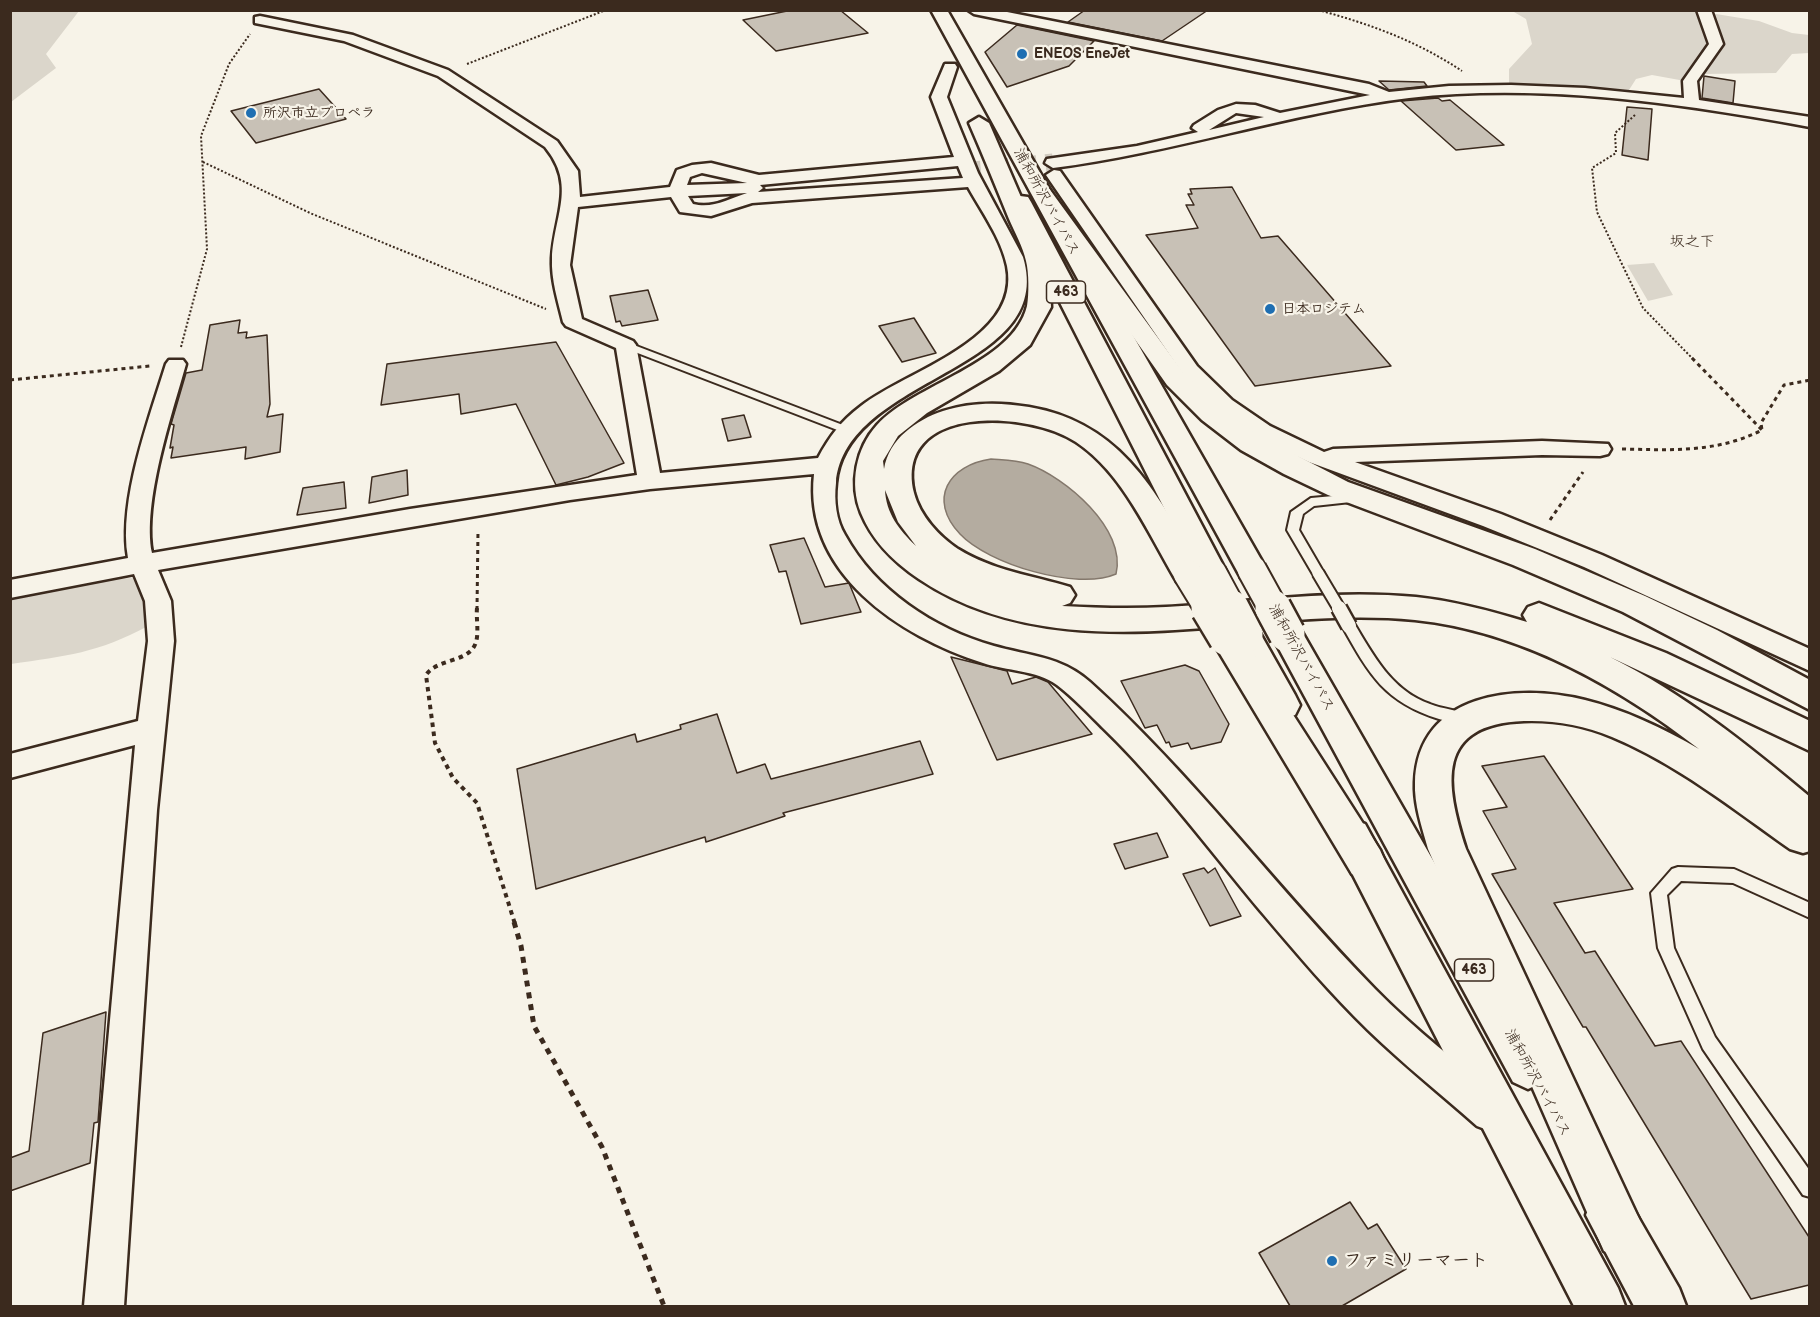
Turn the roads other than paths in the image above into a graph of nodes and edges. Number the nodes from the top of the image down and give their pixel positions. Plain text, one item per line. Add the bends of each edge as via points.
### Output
1 (920, 10) edge
2 (939, 10) edge
3 (974, 10) edge
4 (1704, 10) edge
5 (260, 20) road end
6 (950, 67) junction
7 (1387, 97) junction
8 (1692, 101) junction
9 (1809, 122) edge
10 (979, 123) junction
11 (1275, 130) junction
12 (1021, 158) junction
13 (967, 172) junction
14 (1045, 176) junction
15 (677, 191) junction
16 (570, 203) junction
17 (626, 345) junction
18 (176, 364) road end
19 (844, 429) junction
20 (1600, 449) road end
21 (1317, 457) junction
22 (826, 465) junction
23 (650, 481) junction
24 (1362, 497) junction
25 (142, 563) junction
26 (1200, 574) junction
27 (10, 589) edge
28 (1809, 661) edge
29 (1809, 697) edge
30 (1466, 719) junction
31 (152, 729) junction
32 (1809, 737) edge
33 (10, 766) edge
34 (1809, 820) edge
35 (1809, 842) edge
36 (1809, 911) edge
37 (1507, 1128) junction
38 (1809, 1188) edge
39 (1621, 1234) junction
40 (104, 1306) edge
41 (1600, 1306) edge
42 (1661, 1306) edge

1 - 6 highway, 浦和所沢バイパス / 463
2 - 12 highway, 浦和所沢バイパス / 463
3 - 7 street via 1368,89
4 - 8 street via 1716,44 1690,81
5 - 16 street via 348,38 443,73 560,153 572,175
6 - 10 highway, 浦和所沢バイパス / 463
6 - 13 street via 939,97
7 - 8 street via 1484,88
7 - 11 street
8 - 9 street
10 - 26 highway, 浦和所沢バイパス / 463
10 - 34 highway via 1038,262 1040,305 1028,333 1015,346 983,370 900,418 874,445 867,480 878,520 890,538 919,566 976,598 1036,614 1072,618 1148,619 1355,606 1431,610 1512,629 1629,682 1717,742
11 - 12 street via 1254,109 1234,108 1208,125 1153,139
11 - 14 street via 1130,163
12 - 14 highway, 浦和所沢バイパス / 463
13 - 15 street via 749,198 715,212 686,208
13 - 15 street via 759,180 699,168 683,174
13 - 19 street via 1017,268 1019,287 1015,304 1006,319 983,341 890,394
14 - 21 street via 1206,387 1224,405 1262,431
14 - 24 highway via 1138,328 1195,401 1269,456
14 - 39 highway, 浦和所沢バイパス / 463, bridge via 1252,570
15 - 16 street
16 - 17 street via 561,259 573,322
17 - 19 lane
17 - 23 street
18 - 25 street via 149,456 137,538
19 - 22 street
20 - 21 street
21 - 28 street via 1538,538
22 - 23 street
22 - 37 street via 823,493 836,544 852,569 874,591 926,630 956,643 1064,674 1131,736 1181,790 1264,891 1367,1005
23 - 25 street via 510,500
24 - 29 highway via 1581,580 1680,626
24 - 30 lane, bridge via 1311,502 1297,512 1293,530 1377,675 1398,695 1433,713
25 - 27 street
25 - 31 street via 158,601 161,641
26 - 32 highway via 1119,469 1102,450 1067,425 1025,413 958,415 921,433 900,459 899,493 916,528 951,558 1002,583 1034,591 1102,597 1338,584 1450,592 1518,609 1584,633 1654,662
26 - 37 highway, 463, bridge via 1366,862
30 - 35 highway via 1487,710 1547,707 1616,725 1691,762
30 - 39 highway via 1449,733 1438,750 1432,772 1433,803 1471,906
31 - 33 street
31 - 40 street via 139,843
36 - 38 lane via 1734,876 1678,874 1659,893 1666,948 1709,1043
37 - 41 highway, 463
39 - 42 highway, 浦和所沢バイパス / 463

